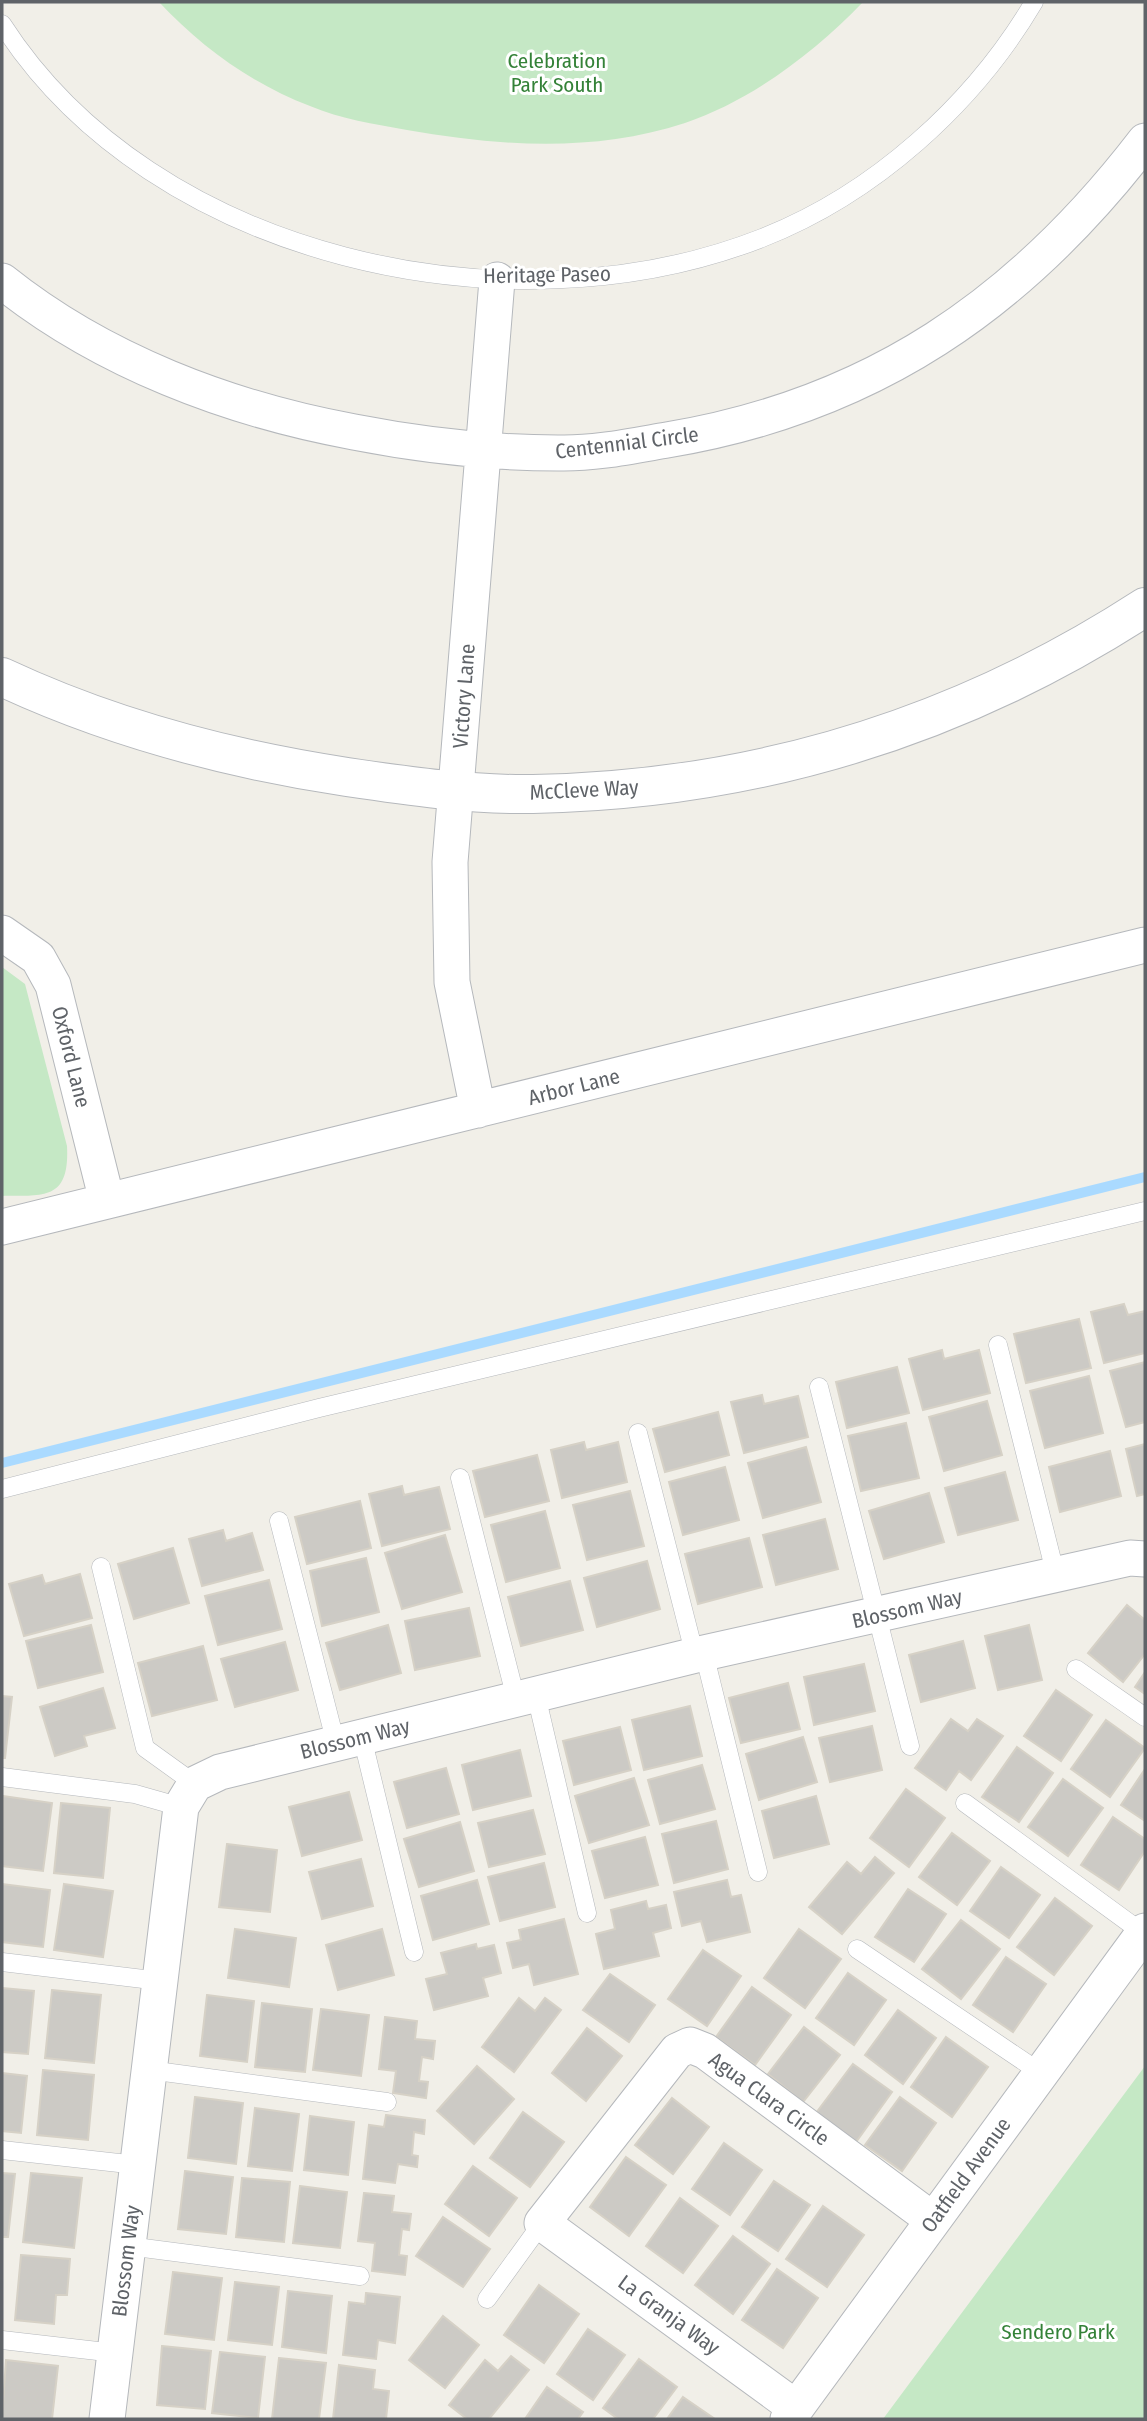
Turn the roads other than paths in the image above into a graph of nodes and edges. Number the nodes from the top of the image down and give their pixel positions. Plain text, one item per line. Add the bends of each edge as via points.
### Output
1 (1034, 2) edge
2 (2, 24) edge
3 (1145, 141) edge
4 (497, 280) junction
5 (2, 281) edge
6 (483, 450) junction
7 (1145, 607) edge
8 (2, 677) edge
9 (457, 790) junction
10 (2, 933) edge
11 (1145, 945) edge
12 (478, 1110) junction
13 (107, 1201) junction
14 (1145, 1212) edge
15 (2, 1227) edge
16 (998, 1345) dead end
17 (820, 1387) dead end
18 (638, 1433) dead end
19 (460, 1478) dead end
20 (2, 1489) edge
21 (279, 1521) dead end
22 (1145, 1559) edge
23 (101, 1567) dead end
24 (1056, 1576) junction
25 (877, 1616) junction
26 (700, 1655) junction
27 (1076, 1669) dead end
28 (526, 1697) junction
29 (1145, 1717) edge
30 (349, 1741) junction
31 (910, 1745) dead end
32 (2, 1777) edge
33 (188, 1795) junction
34 (965, 1803) dead end
35 (758, 1872) dead end
36 (587, 1913) dead end
37 (1144, 1932) edge
38 (857, 1949) dead end
39 (414, 1952) dead end
40 (2, 1962) edge
41 (160, 1981) junction
42 (149, 2070) junction
43 (1041, 2073) junction
44 (387, 2102) dead end
45 (2, 2150) edge
46 (138, 2165) junction
47 (933, 2220) junction
48 (542, 2223) junction
49 (128, 2246) junction
50 (360, 2276) dead end
51 (487, 2300) dead end
52 (2, 2340) edge
53 (115, 2354) junction
54 (792, 2413) edge
55 (108, 2419) edge

1 - 4 lane, Heritage Paseo via 981,79 937,123 881,171 827,206 752,242 635,273
2 - 4 lane, Heritage Paseo via 40,77 85,122 131,160 188,196 260,231 339,256
3 - 6 street, Centennial Circle via 1101,198 992,301 922,349 855,384 709,433 562,454
4 - 6 street, Victory Lane
5 - 6 street, Centennial Circle via 67,326 133,362 215,396 311,424
6 - 9 street, Victory Lane
7 - 9 street, McCleve Way via 1085,646 995,691 903,730 809,758 622,790 531,794
8 - 9 street, McCleve Way via 127,727 216,752 308,771
9 - 12 street, Victory Lane via 450,862 452,982
10 - 13 street, Oxford Lane via 38,958 53,985
11 - 12 street, Arbor Lane
12 - 13 street, Arbor Lane
13 - 15 street, Arbor Lane
14 - 20 lane via 319,1408
16 - 24 lane
17 - 25 lane
18 - 26 lane
19 - 28 lane
21 - 30 lane
22 - 24 street, Blossom Way via 1130,1558
23 - 33 lane via 145,1748
24 - 25 street, Blossom Way
25 - 26 street, Blossom Way
25 - 31 lane
26 - 28 street, Blossom Way
26 - 35 lane
27 - 29 lane
28 - 30 street, Blossom Way
28 - 36 lane
30 - 33 street, Blossom Way via 220,1772
30 - 39 lane
32 - 33 lane via 135,1794
33 - 41 street, Blossom Way
34 - 37 lane
37 - 43 street, Oatfield Avenue
38 - 43 lane
40 - 41 lane
41 - 42 street, Blossom Way
42 - 44 lane
42 - 46 street, Blossom Way
43 - 47 street, Oatfield Avenue
45 - 46 lane
46 - 49 street, Blossom Way
47 - 48 street, Agua Clara Circle via 705,2051 690,2045 677,2051
47 - 54 street, Oatfield Avenue
48 - 51 lane
48 - 54 street, La Granja Way
49 - 50 lane
49 - 53 street, Blossom Way
52 - 53 lane
53 - 55 street, Blossom Way

